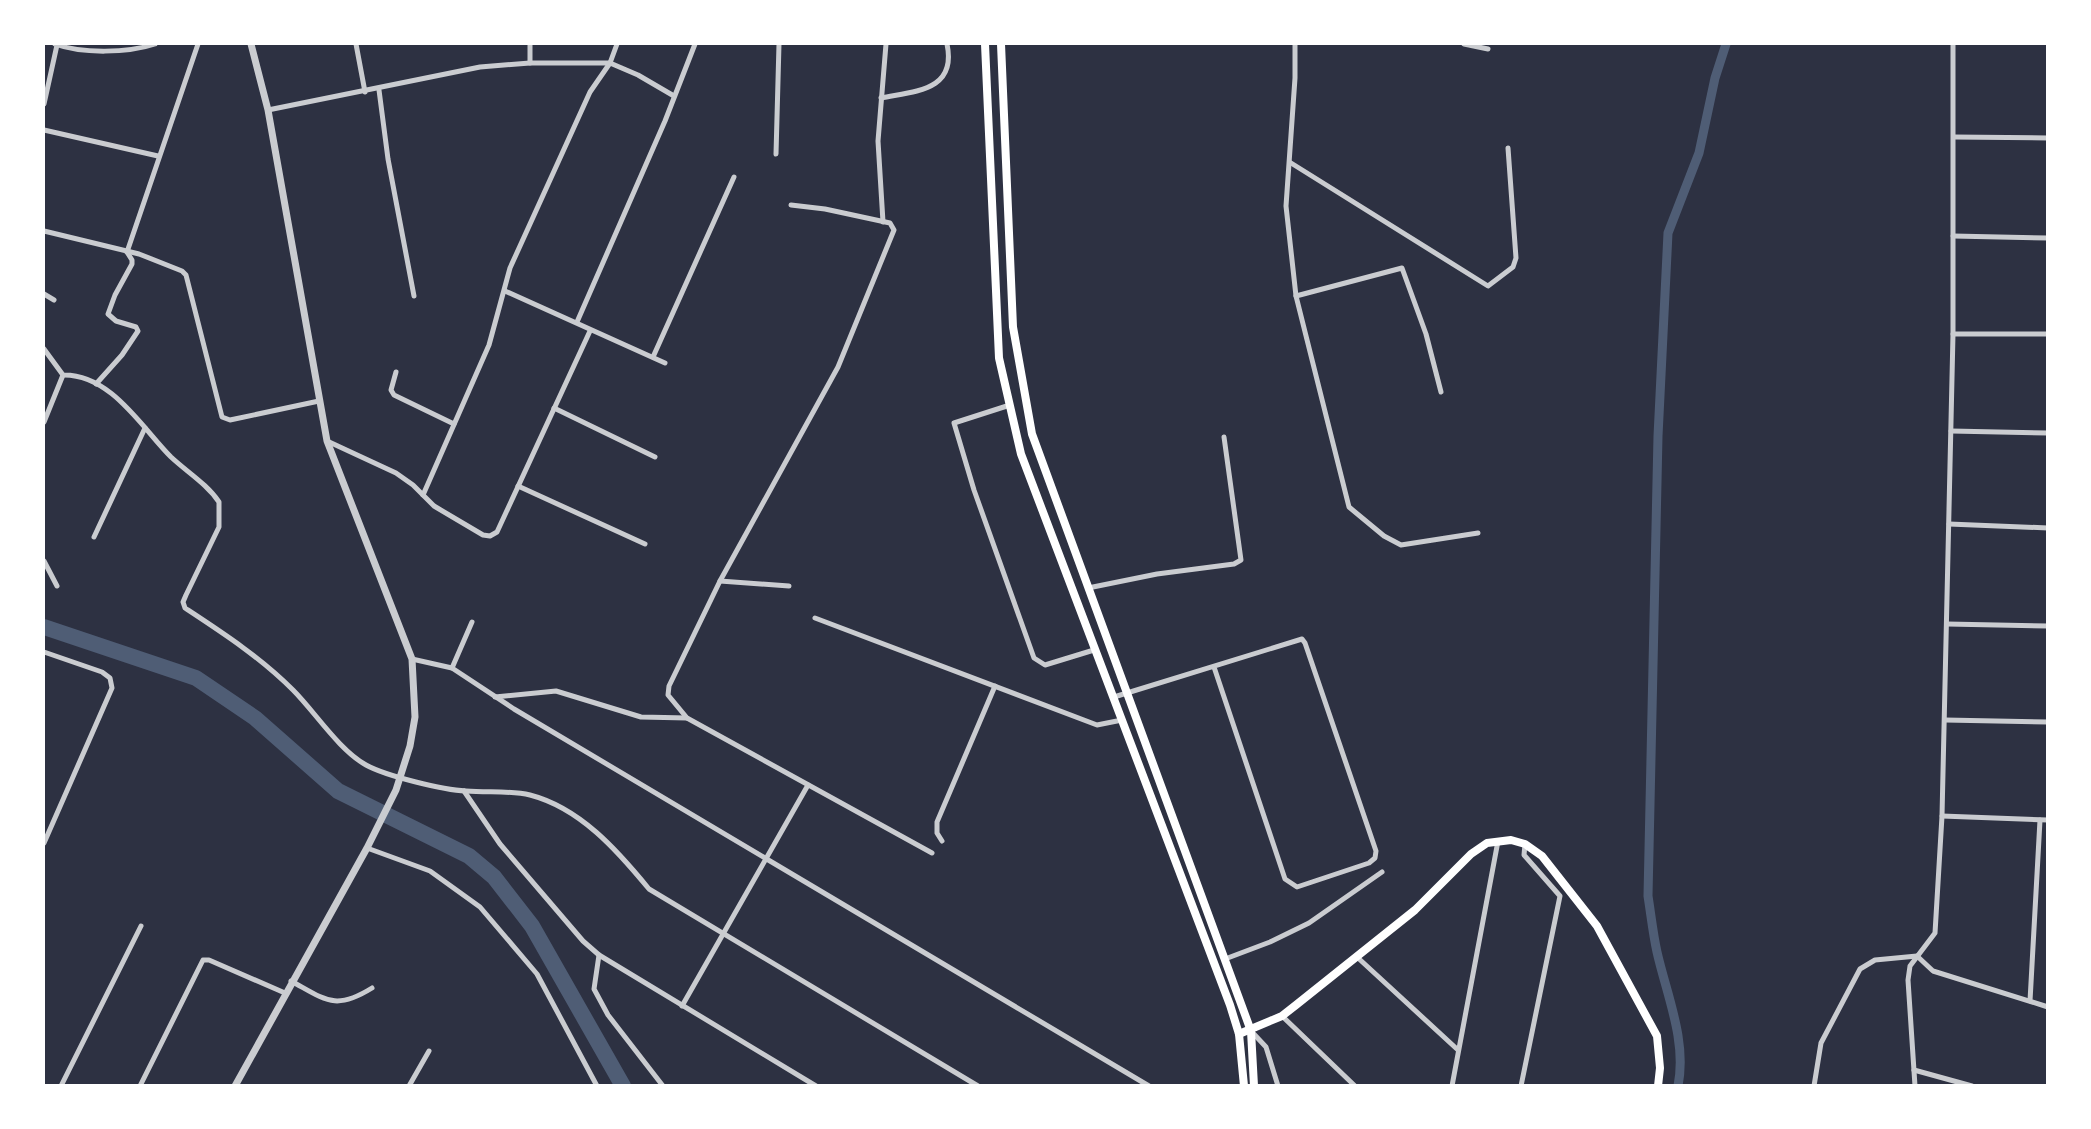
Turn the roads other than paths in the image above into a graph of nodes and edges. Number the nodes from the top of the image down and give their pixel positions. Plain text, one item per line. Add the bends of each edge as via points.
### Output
1 (56, 44) edge
2 (155, 44) edge
3 (198, 44) edge
4 (251, 44) edge
5 (356, 44) edge
6 (530, 44) edge
7 (617, 44) edge
8 (695, 44) edge
9 (779, 44) edge
10 (886, 44) edge
11 (947, 44) edge
12 (985, 44) edge
13 (1001, 44) edge
14 (1295, 44) edge
15 (1464, 44) edge
16 (1953, 44) edge
17 (137, 46) edge
18 (1488, 49) dead end
19 (530, 63) junction
20 (610, 63) junction
21 (379, 90) junction
22 (365, 92) junction
23 (674, 96) junction
24 (880, 98) junction
25 (44, 104) edge
26 (268, 110) junction
27 (44, 130) edge
28 (1954, 137) junction
29 (2048, 138) edge
30 (1508, 148) dead end
31 (776, 154) dead end
32 (158, 156) junction
33 (1291, 163) junction
34 (734, 177) dead end
35 (791, 205) dead end
36 (884, 222) junction
37 (44, 231) edge
38 (1953, 236) junction
39 (2048, 238) edge
40 (1010, 250) junction
41 (127, 252) junction
42 (994, 253) junction
43 (504, 291) junction
44 (44, 294) edge
45 (414, 296) dead end
46 (1296, 296) junction
47 (54, 300) dead end
48 (577, 322) junction
49 (591, 331) junction
50 (1953, 333) junction
51 (2048, 334) edge
52 (44, 349) edge
53 (653, 357) junction
54 (665, 363) dead end
55 (396, 372) dead end
56 (63, 375) junction
57 (96, 384) junction
58 (1441, 392) dead end
59 (318, 401) junction
60 (1010, 405) junction
61 (554, 408) junction
62 (44, 422) edge
63 (454, 424) junction
64 (145, 428) junction
65 (1951, 431) junction
66 (2048, 433) edge
67 (1224, 437) dead end
68 (327, 441) junction
69 (655, 457) dead end
70 (518, 486) junction
71 (423, 495) junction
72 (1949, 524) junction
73 (2048, 528) edge
74 (1478, 533) dead end
75 (94, 537) dead end
76 (645, 544) dead end
77 (44, 561) edge
78 (720, 581) junction
79 (57, 586) dead end
80 (789, 586) dead end
81 (1088, 588) junction
82 (815, 618) dead end
83 (472, 622) dead end
84 (1947, 624) junction
85 (2048, 626) edge
86 (1094, 650) junction
87 (44, 652) edge
88 (412, 659) junction
89 (1214, 667) junction
90 (452, 668) junction
91 (995, 686) junction
92 (1127, 693) junction
93 (495, 697) junction
94 (1114, 697) junction
95 (687, 718) junction
96 (1122, 720) junction
97 (1945, 720) junction
98 (2048, 722) edge
99 (402, 777) junction
100 (808, 785) junction
101 (464, 791) junction
102 (1942, 816) junction
103 (2040, 820) junction
104 (2048, 820) edge
105 (942, 841) dead end
106 (1498, 841) junction
107 (44, 843) edge
108 (1525, 844) junction
109 (367, 848) junction
110 (932, 853) dead end
111 (766, 859) junction
112 (1382, 872) dead end
113 (141, 926) dead end
114 (724, 934) junction
115 (598, 955) junction
116 (1917, 956) junction
117 (1357, 957) junction
118 (1225, 959) junction
119 (291, 981) junction
120 (372, 988) dead end
121 (285, 993) junction
122 (2030, 1002) junction
123 (682, 1006) junction
124 (2048, 1007) edge
125 (1282, 1016) junction
126 (1251, 1031) junction
127 (1239, 1034) junction
128 (1458, 1050) junction
129 (429, 1051) dead end
130 (1914, 1070) junction
131 (61, 1086) edge
132 (140, 1086) edge
133 (235, 1086) edge
134 (410, 1086) edge
135 (597, 1086) edge
136 (663, 1086) edge
137 (816, 1086) edge
138 (978, 1086) edge
139 (1149, 1086) edge
140 (1244, 1086) edge
141 (1254, 1086) edge
142 (1278, 1086) edge
143 (1355, 1086) edge
144 (1452, 1086) edge
145 (1521, 1086) edge
146 (1658, 1086) edge
147 (1814, 1086) edge
148 (1915, 1086) edge
149 (1972, 1086) edge

1 - 17 street via 112,51
1 - 25 street
2 - 17 street
3 - 32 street
4 - 26 street
5 - 22 street
6 - 19 street
7 - 20 street
8 - 23 street
9 - 31 street
10 - 24 street
11 - 24 street via 947,70 936,84
12 - 42 main road
13 - 40 main road
14 - 33 street
15 - 18 street
16 - 28 street
19 - 20 street
19 - 21 street via 480,68
20 - 23 street
20 - 43 street via 590,92 510,268
21 - 22 street
21 - 45 street
22 - 26 street
23 - 48 street
24 - 36 street via 878,141
26 - 59 street
27 - 32 street
28 - 29 street
28 - 38 street
30 - 33 street via 1516,258 1513,267 1488,286
32 - 41 street
33 - 46 street via 1286,206
34 - 53 street
35 - 36 street
36 - 78 street via 893,225 894,230 838,367
37 - 41 street
38 - 39 street
38 - 50 street
40 - 42 main road
40 - 81 main road via 1013,327 1032,434
41 - 57 street via 132,264 108,314 138,331
41 - 59 street via 186,275 222,417 230,420
42 - 60 main road via 999,358
43 - 48 street
43 - 63 street via 489,345
44 - 47 street
46 - 58 street via 1402,268 1426,334
46 - 74 street via 1349,507 1401,545
48 - 49 street
49 - 53 street
49 - 61 street
50 - 51 street
50 - 65 street
52 - 56 street
53 - 54 street
55 - 63 street via 392,381 394,395
56 - 57 street
56 - 62 street
57 - 64 street via 115,397
59 - 68 street
60 - 86 main road via 1021,454
60 - 86 street via 954,423 974,490 1034,658 1045,664
61 - 69 street
61 - 70 street
63 - 71 street
64 - 75 street
64 - 99 street via 214,495 221,508 219,527 183,602 185,608 234,638 292,689 365,764
65 - 66 street
65 - 72 street
67 - 81 street via 1241,560
68 - 71 street via 396,473
68 - 88 street
70 - 71 street via 497,532 490,536 434,506
70 - 76 street
72 - 73 street
72 - 84 street
77 - 79 street
78 - 80 street
78 - 95 street via 669,686 671,700
81 - 92 main road
82 - 91 street
83 - 90 street
84 - 85 street
84 - 97 street
86 - 94 main road
87 - 107 street via 102,672 110,678 112,687
88 - 90 street
88 - 99 street via 415,717
89 - 89 street via 1302,639 1376,850 1369,863 1297,887 1285,879
89 - 92 street
90 - 93 street
91 - 96 street via 1097,725
91 - 105 street via 937,822
92 - 94 street
92 - 118 main road
93 - 95 street via 556,691 640,717
93 - 111 street
94 - 96 main road
95 - 100 street
96 - 127 main road
97 - 98 street
97 - 102 street
99 - 101 street
99 - 109 street
100 - 110 street
100 - 111 street
101 - 114 street via 530,795 570,812 594,829 649,889
101 - 115 street via 500,844
102 - 103 street
102 - 116 street via 1935,933
103 - 104 street
103 - 122 street
106 - 108 main road
106 - 117 main road via 1471,854 1416,910
106 - 128 street
108 - 145 street via 1524,855 1560,896
108 - 146 main road via 1559,875 1598,926 1639,1000 1657,1036
109 - 119 street
109 - 135 street via 430,871 480,907 537,974
111 - 114 street
111 - 139 street
112 - 118 street via 1309,923
113 - 131 street
114 - 123 street
114 - 138 street
115 - 123 street
115 - 136 street via 594,989 608,1015
116 - 122 street via 1933,971
116 - 130 street via 1910,966 1908,980
116 - 147 street via 1875,960 1860,969 1821,1043
117 - 125 main road
117 - 128 street
118 - 126 main road
119 - 120 street via 342,1002 352,1001
119 - 121 street
121 - 132 street via 203,960
121 - 133 street
122 - 124 street
123 - 137 street
125 - 126 main road
125 - 143 street
126 - 127 main road
126 - 141 main road
126 - 142 street via 1266,1047
127 - 140 main road
128 - 144 street
129 - 134 street
130 - 148 street
130 - 149 street

